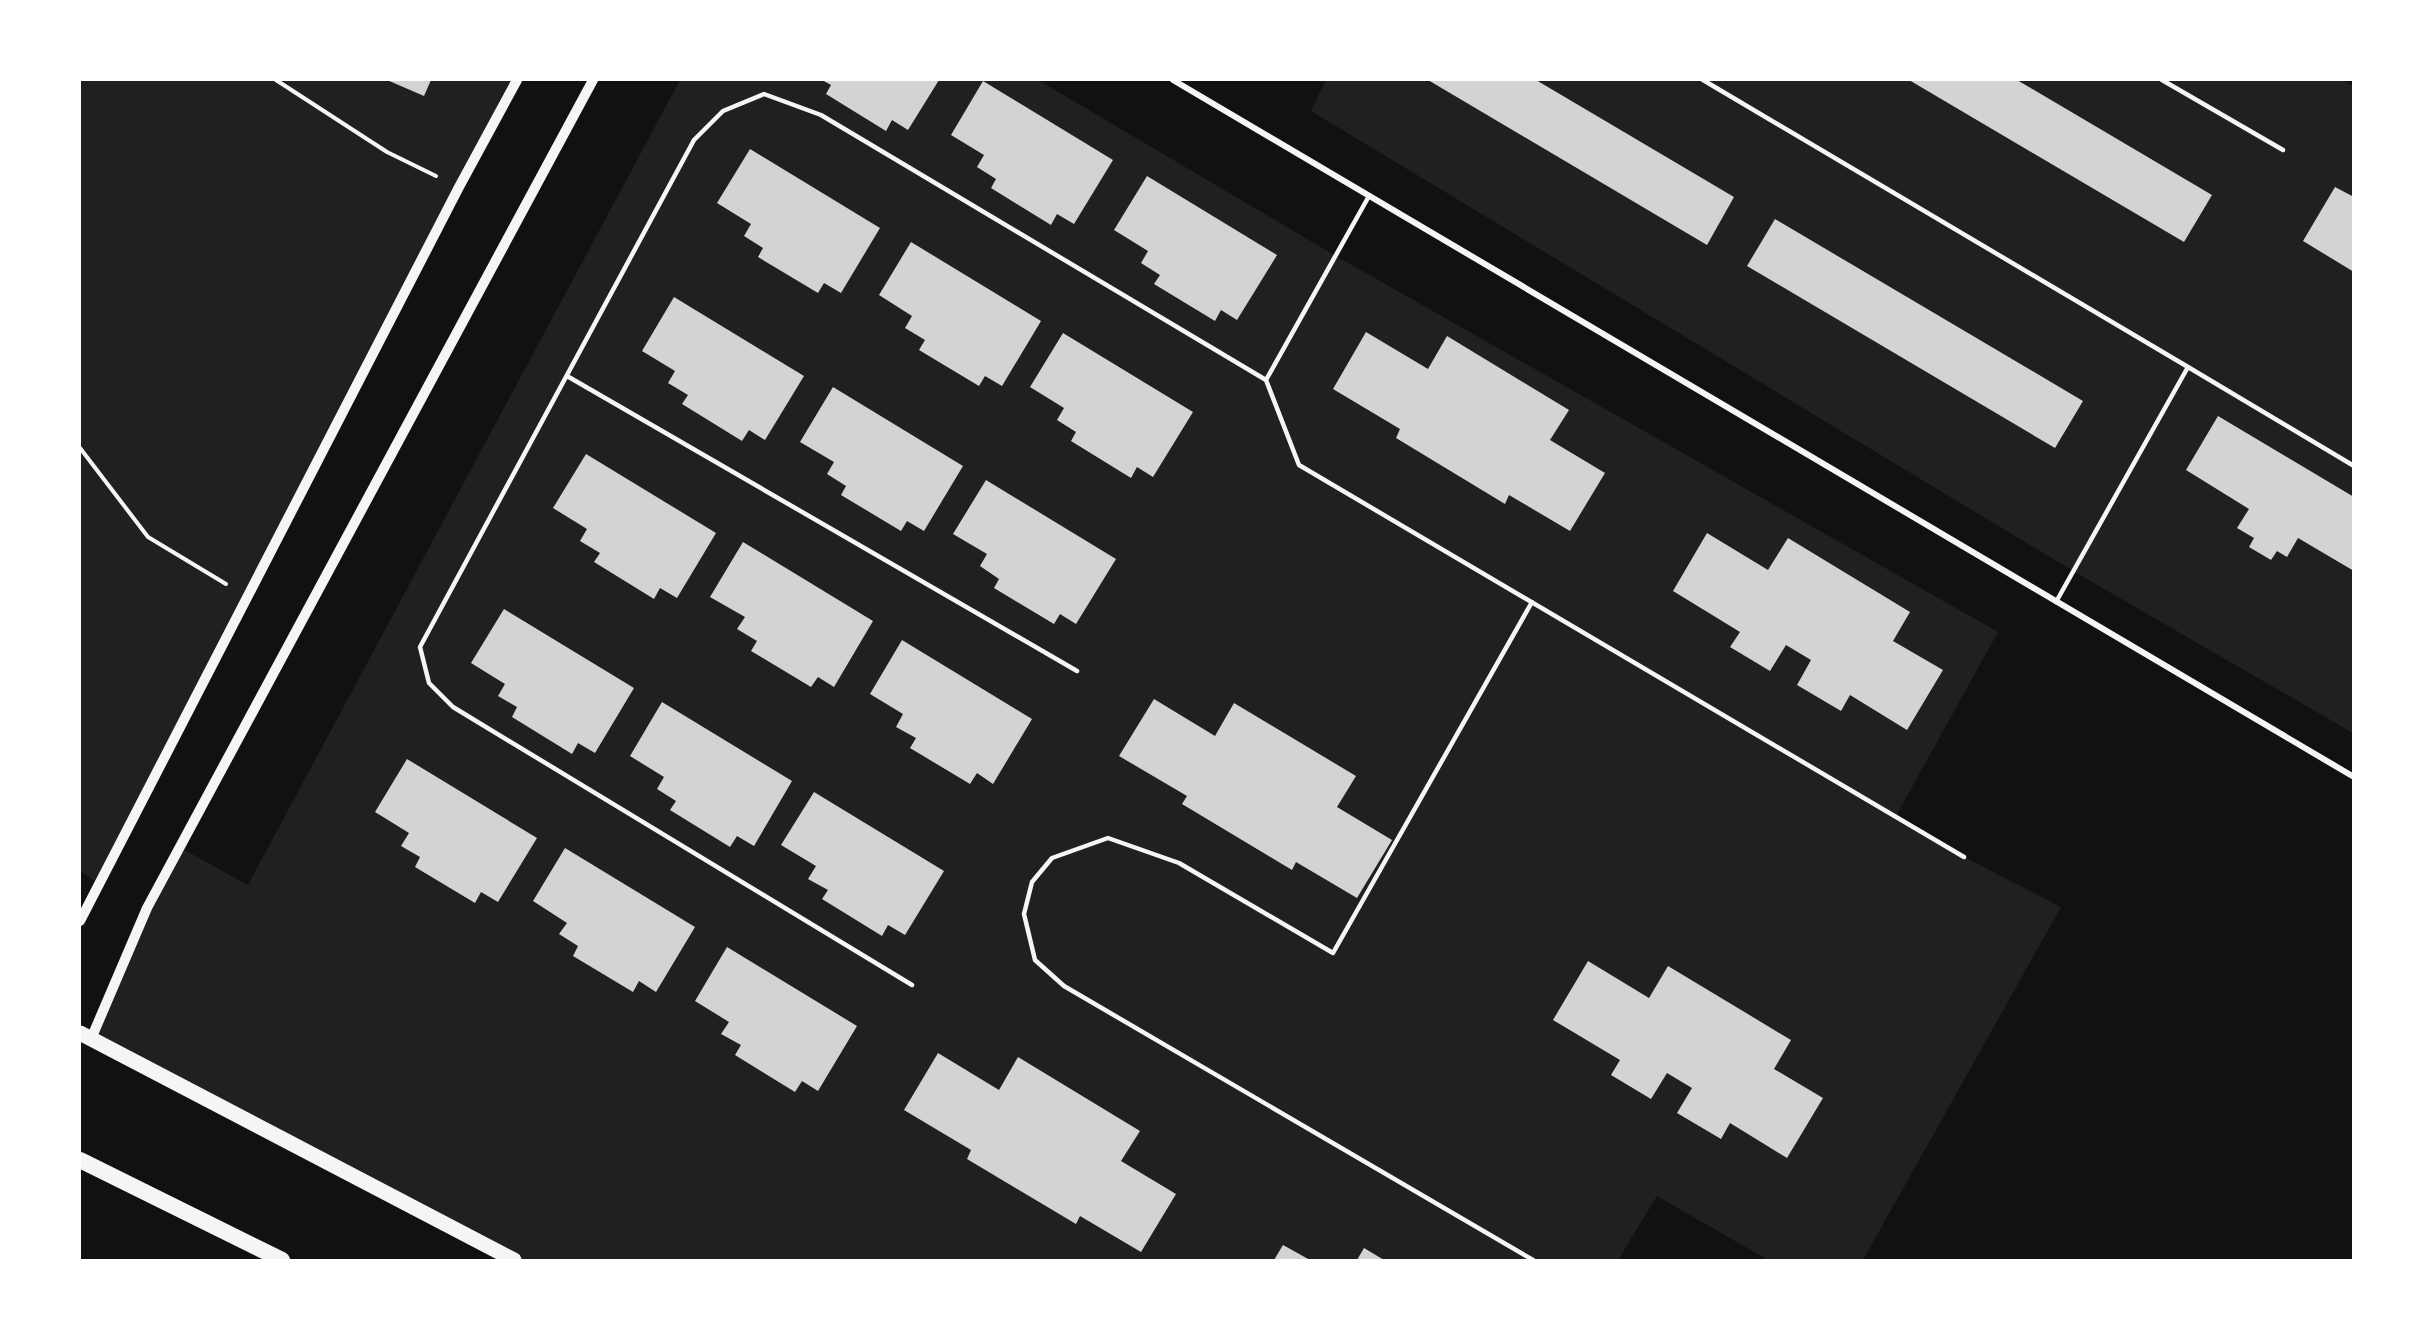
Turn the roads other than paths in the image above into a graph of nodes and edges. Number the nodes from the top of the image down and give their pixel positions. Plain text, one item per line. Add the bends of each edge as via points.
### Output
1 (518, 80) edge
2 (593, 80) edge
3 (1173, 80) edge
4 (1703, 80) edge
5 (2162, 80) edge
6 (2283, 150) dead end
7 (1370, 196) junction
8 (2188, 367) junction
9 (567, 376) junction
10 (1266, 380) junction
11 (2354, 466) edge
12 (1532, 602) junction
13 (2056, 602) junction
14 (1077, 671) dead end
15 (2354, 777) edge
16 (1964, 856) dead end
17 (80, 921) edge
18 (912, 985) dead end
19 (85, 1036) edge
20 (80, 1160) edge
21 (282, 1260) edge
22 (514, 1260) edge
23 (1533, 1260) edge

1 - 17 street
2 - 19 street via 147,908
3 - 7 street
4 - 8 lane
5 - 6 lane
7 - 10 lane
7 - 13 street
8 - 11 lane
8 - 13 lane
9 - 10 lane via 694,140 723,111 764,94 821,115
9 - 14 lane
9 - 18 lane via 420,647 429,683 453,707
10 - 12 lane via 1299,465
12 - 16 lane
12 - 23 lane via 1334,953 1179,863 1108,838 1052,858 1032,882 1024,914 1035,960 1064,986
13 - 15 street
19 - 22 main road
20 - 21 highway

